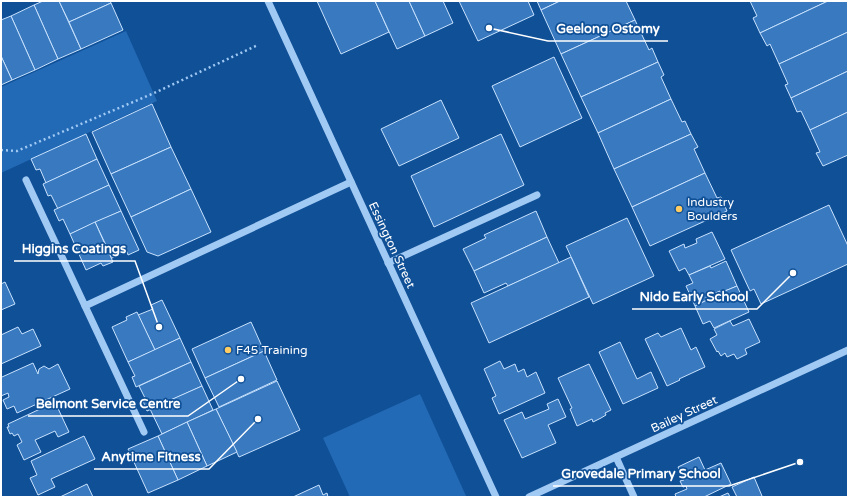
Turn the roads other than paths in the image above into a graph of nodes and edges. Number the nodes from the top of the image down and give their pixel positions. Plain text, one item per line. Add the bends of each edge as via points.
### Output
1 (268, 1) edge
2 (26, 180) dead end
3 (351, 182) junction
4 (537, 195) dead end
5 (388, 263) junction
6 (85, 306) junction
7 (848, 350) edge
8 (144, 432) dead end
9 (616, 457) junction
10 (496, 497) edge
11 (530, 497) edge
12 (634, 497) edge

1 - 3 street, Essington Street
2 - 6 street
3 - 5 street, Essington Street
3 - 6 street
4 - 5 street
5 - 10 street, Essington Street
6 - 8 street
7 - 9 street, Bailey Street
9 - 11 street, Bailey Street
9 - 12 street

